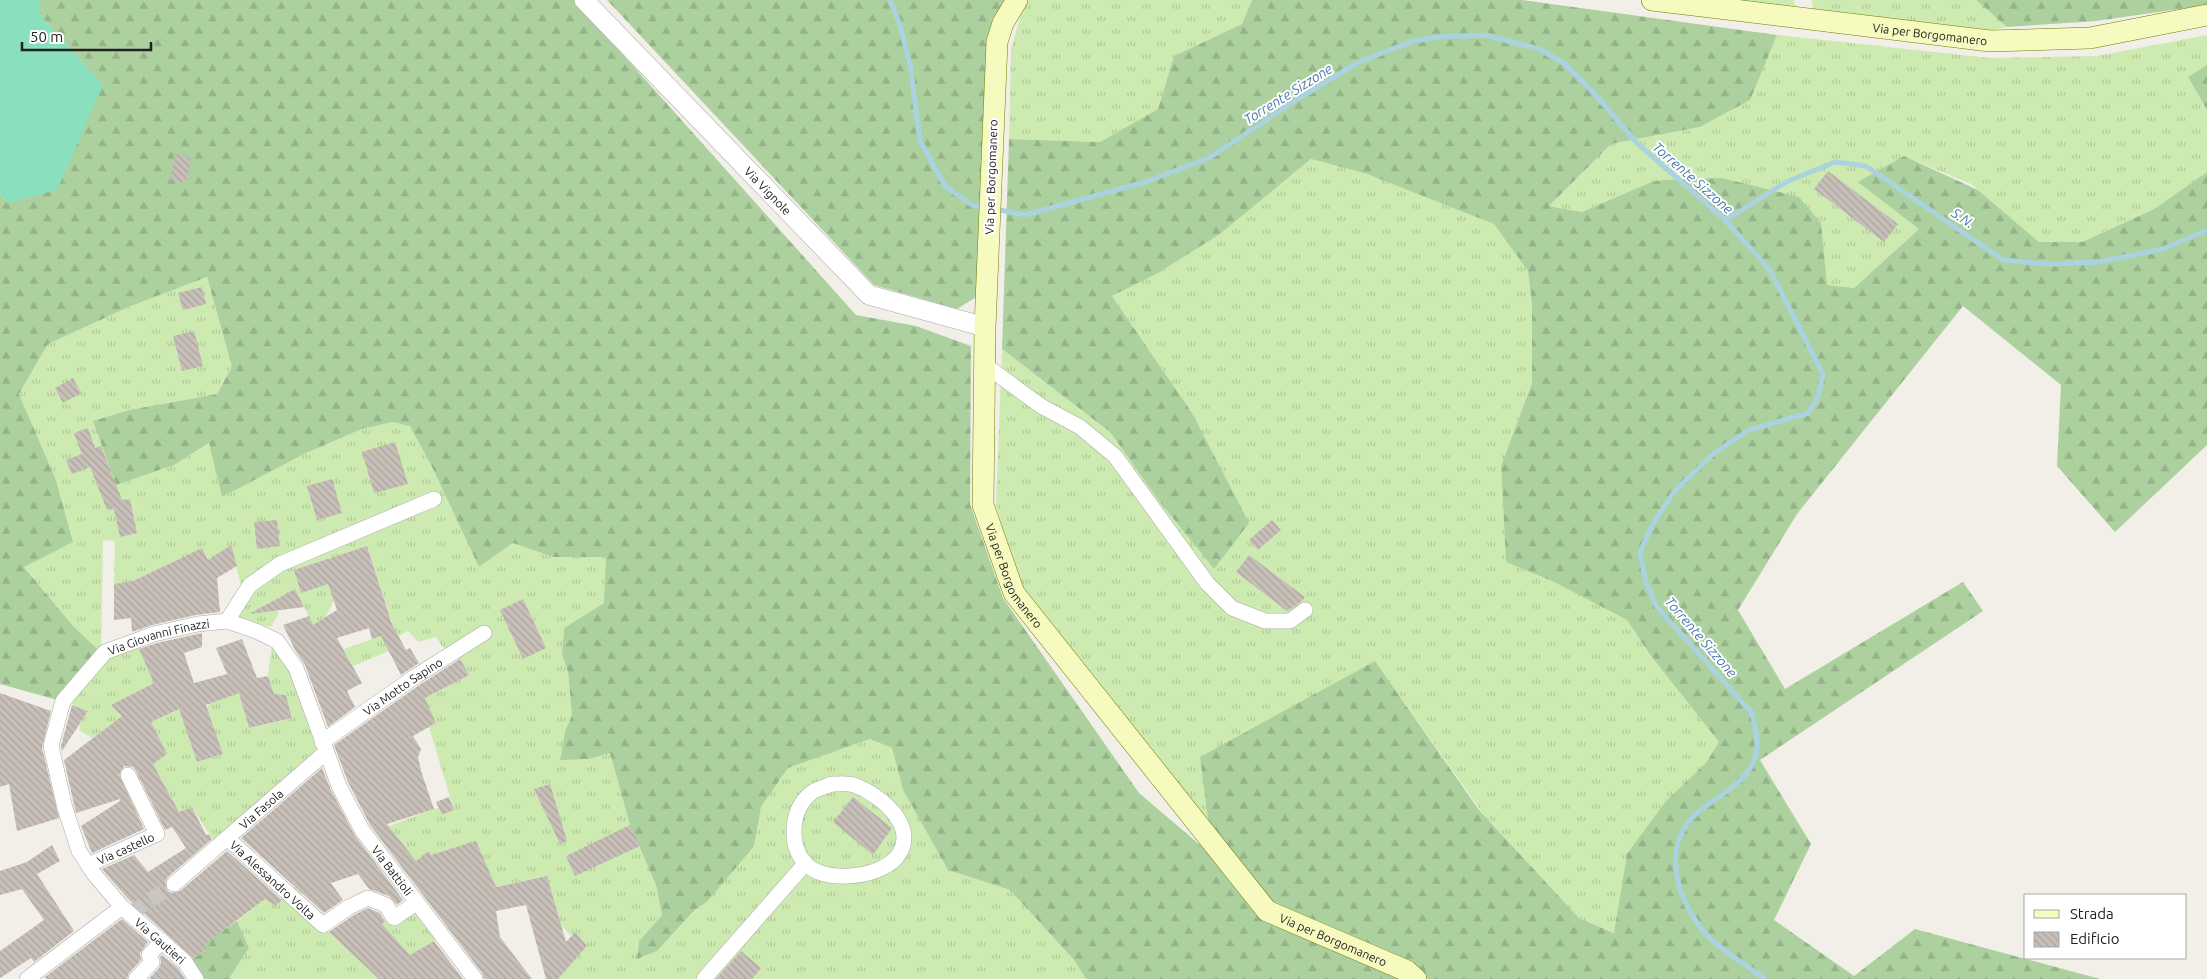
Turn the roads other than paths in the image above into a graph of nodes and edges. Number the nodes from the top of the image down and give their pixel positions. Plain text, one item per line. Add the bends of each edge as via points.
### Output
1 (584, 0) edge
2 (1017, 0) edge
3 (1652, 0) edge
4 (2207, 15) edge
5 (985, 327) junction
6 (985, 365) junction
7 (434, 499) dead end
8 (1305, 610) dead end
9 (227, 621) junction
10 (484, 633) dead end
11 (324, 747) junction
12 (128, 775) dead end
13 (228, 838) junction
14 (805, 864) junction
15 (88, 865) junction
16 (174, 884) tunnel mouth
17 (416, 902) junction
18 (122, 906) junction
19 (162, 941) junction
20 (30, 976) edge
21 (136, 979) edge
22 (196, 979) edge
23 (475, 979) edge
24 (704, 979) edge
25 (1416, 979) edge

1 - 5 street, Via Vignole via 869,295
2 - 5 main road, Via per Borgomanero via 1002,23 997,42
3 - 4 main road, Via per Borgomanero via 1990,41 2090,38
5 - 6 main road, Via per Borgomanero
6 - 8 street via 1041,406 1080,427 1115,456 1207,583 1232,608 1265,621 1290,622
6 - 25 main road, Via per Borgomanero via 984,505 1014,592 1267,911 1407,971
7 - 9 street via 280,564 250,585
9 - 11 street, Via Giovanni Finazzi via 277,641 296,668
9 - 15 street, Via Giovanni Finazzi via 154,634 105,652 63,701 51,746 74,838
10 - 11 street, Via Motto Sapino via 416,676
11 - 13 street, Via Fasola
11 - 17 street, Via Battioli via 339,786 362,830
12 - 15 street, Via castello via 157,834
13 - 16 street, Via Fasola
13 - 17 street, Via Alessandro Volta via 323,926 348,907 368,898 386,905 394,918
14 - 14 street via 823,874 847,877 870,874 889,866 903,850 904,832 893,811 875,796 853,784 832,784 811,793 798,810 794,830
14 - 24 street
15 - 18 street, Via Giovanni Finazzi
17 - 23 street, Via Battioli
18 - 19 street, Via Gautieri
18 - 20 street
19 - 21 street via 148,955 152,962
19 - 22 street, Via Gautieri via 185,962

